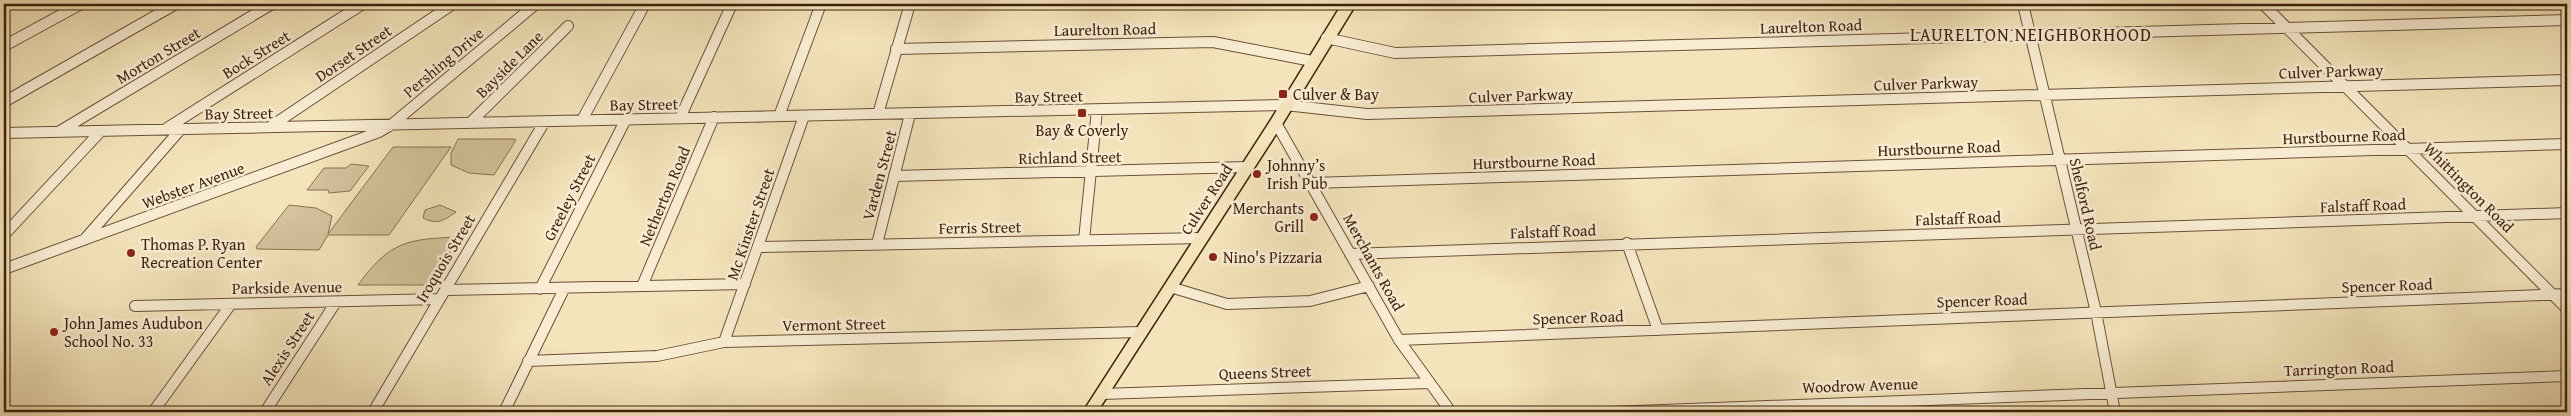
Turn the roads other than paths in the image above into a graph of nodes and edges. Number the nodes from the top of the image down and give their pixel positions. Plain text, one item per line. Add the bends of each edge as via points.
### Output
1 (81, 4) edge
2 (176, 4) edge
3 (272, 4) edge
4 (363, 4) edge
5 (453, 4) edge
6 (536, 4) edge
7 (645, 4) edge
8 (732, 4) edge
9 (821, 4) edge
10 (910, 4) edge
11 (1349, 4) edge
12 (2023, 4) edge
13 (2263, 4) edge
14 (2562, 4) edge
15 (2567, 8) edge
16 (2567, 20) edge
17 (568, 26) dead end
18 (2287, 28) junction
19 (2030, 34) junction
20 (1326, 38) junction
21 (4, 46) edge
22 (896, 49) junction
23 (1312, 62) junction
24 (2567, 80) edge
25 (2345, 86) junction
26 (2044, 94) junction
27 (4, 102) edge
28 (1286, 105) junction
29 (1097, 110) junction
30 (878, 114) junction
31 (910, 114) junction
32 (779, 116) junction
33 (804, 116) junction
34 (680, 118) junction
35 (714, 118) junction
36 (626, 119) junction
37 (582, 120) junction
38 (545, 121) junction
39 (470, 123) junction
40 (1276, 123) junction
41 (451, 124) junction
42 (392, 125) junction
43 (269, 127) junction
44 (166, 129) junction
45 (181, 129) junction
46 (101, 130) junction
47 (60, 132) junction
48 (4, 133) edge
49 (361, 140) junction
50 (2567, 144) edge
51 (2409, 149) junction
52 (2060, 160) junction
53 (1248, 167) junction
54 (1091, 171) junction
55 (894, 176) junction
56 (1312, 183) junction
57 (2567, 213) edge
58 (2477, 216) junction
59 (2076, 229) junction
60 (4, 235) edge
61 (1202, 238) junction
62 (84, 240) junction
63 (1084, 240) junction
64 (1627, 243) junction
65 (877, 244) junction
66 (758, 247) junction
67 (1350, 254) junction
68 (4, 269) edge
69 (745, 284) junction
70 (642, 286) junction
71 (1368, 286) junction
72 (564, 288) junction
73 (1170, 288) junction
74 (540, 289) junction
75 (2554, 294) junction
76 (2567, 294) edge
77 (443, 295) junction
78 (336, 302) junction
79 (231, 304) junction
80 (135, 306) dead end
81 (2567, 309) edge
82 (2096, 312) junction
83 (1658, 330) junction
84 (1141, 332) junction
85 (1399, 340) junction
86 (724, 342) junction
87 (528, 361) junction
88 (2567, 376) edge
89 (1429, 383) junction
90 (2111, 393) junction
91 (1102, 394) junction
92 (153, 412) edge
93 (265, 412) edge
94 (373, 412) edge
95 (504, 412) edge
96 (1090, 412) edge
97 (1451, 412) edge
98 (1610, 412) edge
99 (2115, 412) edge

1 - 21 street
2 - 27 street
3 - 47 street, Morton Street
4 - 44 street, Bock Street
5 - 43 street, Dorset Street
6 - 42 street, Pershing Drive
7 - 37 street
8 - 34 street
9 - 32 street
10 - 22 street
11 - 20 main road, Culver Road
12 - 19 street, Shelford Road
13 - 18 street, Whittington Road
14 - 15 street
16 - 18 street, Laurelton Road
17 - 39 street, Bayside Lane
18 - 19 street, Laurelton Road
18 - 25 street, Whittington Road
19 - 20 street, Laurelton Road via 1395,53
19 - 26 street, Shelford Road
20 - 23 main road, Culver Road
22 - 23 street, Laurelton Road via 1213,42
22 - 30 street
23 - 28 main road, Culver Road
24 - 25 street, Culver Parkway
25 - 26 street, Culver Parkway
25 - 51 street, Whittington Road
26 - 28 street, Culver Parkway via 1366,114
26 - 52 street, Shelford Road
28 - 29 street, Bay Street
28 - 40 main road, Culver Road
29 - 31 street, Bay Street
29 - 54 street
30 - 31 street, Bay Street
30 - 33 street, Bay Street
31 - 55 street, Varden Street
32 - 33 street, Bay Street
32 - 35 street, Bay Street
33 - 66 street, Mc Kinster Street
34 - 35 street, Bay Street
34 - 36 street, Bay Street
35 - 70 street, Netherton Road
36 - 37 street, Bay Street
36 - 74 street, Greeley Street
37 - 38 street, Bay Street
38 - 39 street, Bay Street
38 - 77 street, Iroquois Street
39 - 41 street, Bay Street
40 - 53 main road, Culver Road
40 - 56 street, Merchants Road
41 - 42 street, Bay Street
41 - 49 street
42 - 43 street, Bay Street
42 - 49 street, Webster Avenue
43 - 45 street, Bay Street
44 - 45 street, Bay Street
44 - 46 street, Bay Street
45 - 62 street
46 - 47 street, Bay Street
46 - 60 street
47 - 48 street, Bay Street
49 - 62 street, Webster Avenue
50 - 51 street, Hurstbourne Road
51 - 52 street, Hurstbourne Road
51 - 58 street, Whittington Road
52 - 56 street, Hurstbourne Road
52 - 59 street, Shelford Road
53 - 54 street, Richland Street
53 - 61 main road, Culver Road
54 - 55 street, Richland Street
54 - 63 street
55 - 65 street, Varden Street
56 - 67 street, Merchants Road
57 - 58 street, Falstaff Road
58 - 59 street, Falstaff Road
58 - 75 street, Whittington Road
59 - 64 street, Falstaff Road
59 - 82 street, Shelford Road
61 - 63 street, Ferris Street
61 - 73 main road, Culver Road
62 - 68 street, Webster Avenue
63 - 65 street, Ferris Street
64 - 67 street, Falstaff Road
64 - 83 street
65 - 66 street, Ferris Street
66 - 69 street, Mc Kinster Street
67 - 71 street, Merchants Road
69 - 70 street, Parkside Avenue
69 - 86 street, Mc Kinster Street
70 - 72 street, Parkside Avenue
71 - 73 street via 1310,300 1227,304
71 - 85 street, Merchants Road
72 - 74 street, Parkside Avenue
72 - 87 street
73 - 84 main road, Culver Road
74 - 77 street, Parkside Avenue
75 - 76 street, Spencer Road
75 - 81 street, Whittington Road
75 - 82 street, Spencer Road
77 - 78 street, Parkside Avenue
77 - 94 street, Iroquois Street
78 - 79 street, Parkside Avenue
78 - 93 street, Alexis Street
79 - 80 street, Parkside Avenue
79 - 92 street
82 - 83 street, Spencer Road
82 - 90 street, Shelford Road
83 - 85 street, Spencer Road
84 - 86 street, Vermont Street
84 - 91 main road, Culver Road
85 - 89 street, Merchants Road
86 - 87 street, Vermont Street via 657,356
87 - 95 street
88 - 90 street, Tarrington Road
89 - 91 street, Queens Street
89 - 97 street, Merchants Road
90 - 98 street, Woodrow Avenue
90 - 99 street, Shelford Road
91 - 96 main road, Culver Road

